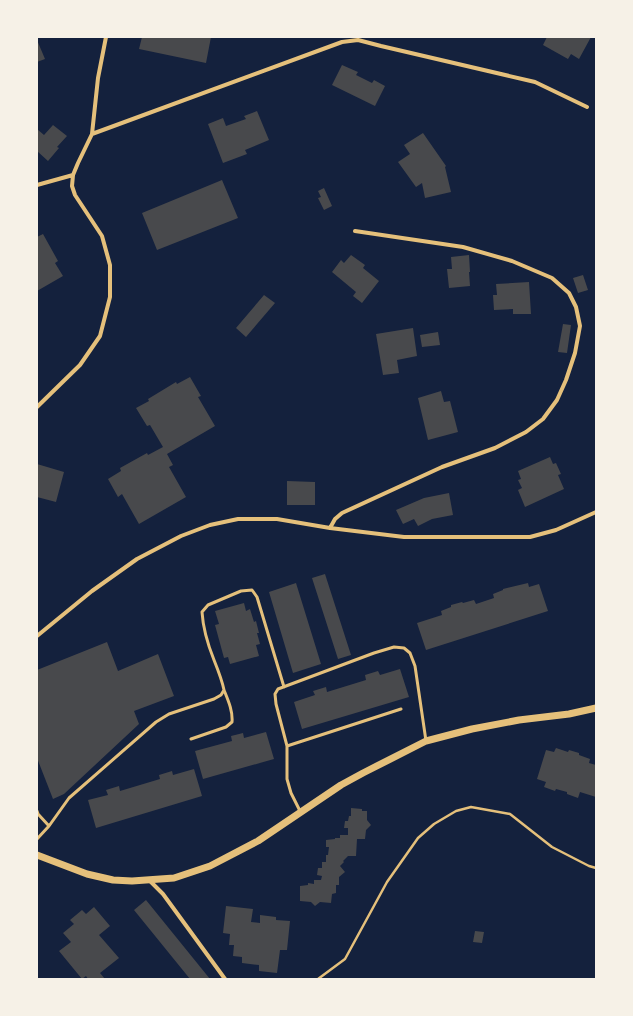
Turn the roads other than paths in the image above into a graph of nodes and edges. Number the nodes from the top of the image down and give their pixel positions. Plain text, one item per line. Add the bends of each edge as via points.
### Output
1 (106, 37) edge
2 (358, 38) edge
3 (587, 107) dead end
4 (92, 134) junction
5 (73, 175) junction
6 (37, 186) edge
7 (355, 231) dead end
8 (37, 407) edge
9 (596, 512) edge
10 (330, 528) junction
11 (37, 636) edge
12 (284, 687) junction
13 (224, 690) junction
14 (596, 708) edge
15 (401, 709) dead end
16 (191, 739) dead end
17 (426, 741) junction
18 (287, 746) junction
19 (37, 811) edge
20 (301, 813) junction
21 (49, 826) junction
22 (37, 839) edge
23 (37, 855) edge
24 (149, 880) junction
25 (225, 979) edge

1 - 4 street via 98,78
2 - 3 street via 381,46 535,82
2 - 4 street
4 - 5 street
5 - 6 street
5 - 8 street via 72,186 75,195 102,236 110,265 110,297 100,336 80,365
7 - 10 street via 463,246 512,261 552,278 569,293 576,307 580,326 566,380 557,400 543,419 526,432 495,448 442,467 342,513
9 - 10 street via 556,530 530,537 404,537
10 - 11 street via 277,519 238,520 210,525 181,536 137,559 92,591
12 - 13 lane via 257,597 252,590 241,591 208,605 202,612 202,623
12 - 17 lane via 374,652 404,648 410,653 415,666
12 - 18 lane via 278,689 275,694
13 - 16 lane via 230,703 232,722 226,727
13 - 21 lane via 214,699 169,714 156,722 69,798
14 - 17 street via 472,729
15 - 18 lane
17 - 20 street via 363,772
18 - 20 lane via 287,779
19 - 21 lane
20 - 24 street via 258,841 210,866 174,878
21 - 22 lane
23 - 24 street via 87,874 132,881
24 - 25 street via 163,894

